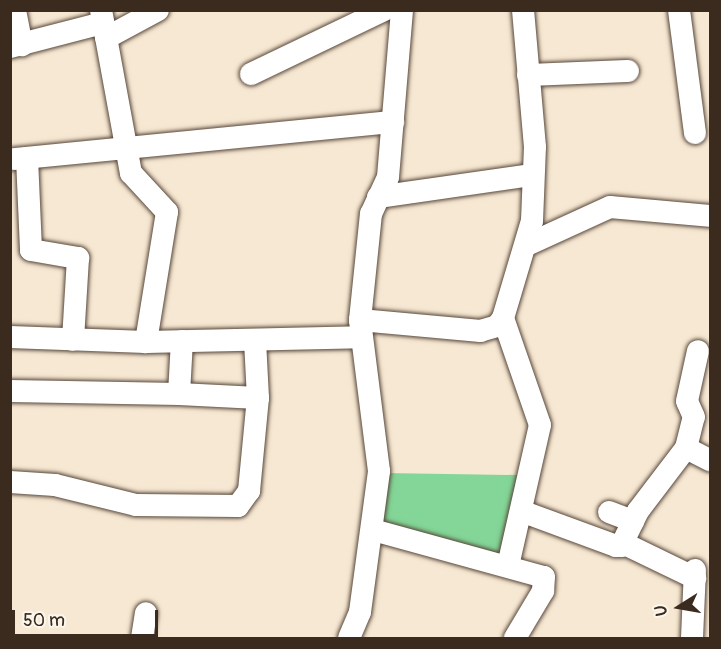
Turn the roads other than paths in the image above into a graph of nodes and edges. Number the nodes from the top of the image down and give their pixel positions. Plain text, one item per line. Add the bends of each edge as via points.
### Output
1 (15, 10) edge
2 (158, 10) edge
3 (384, 10) edge
4 (402, 10) edge
5 (523, 10) edge
6 (679, 10) edge
7 (103, 24) edge
8 (16, 46) edge
9 (628, 71) dead end
10 (251, 74) dead end
11 (528, 75) junction
12 (393, 122) junction
13 (695, 133) dead end
14 (125, 148) junction
15 (530, 175) junction
16 (378, 198) junction
17 (711, 216) edge
18 (530, 244) junction
19 (503, 318) junction
20 (360, 328) junction
21 (10, 337) edge
22 (73, 340) junction
23 (255, 340) junction
24 (182, 341) junction
25 (146, 342) junction
26 (698, 351) dead end
27 (10, 391) edge
28 (179, 394) junction
29 (258, 399) junction
30 (686, 448) junction
31 (711, 460) edge
32 (10, 482) edge
33 (521, 511) junction
34 (609, 512) dead end
35 (633, 521) junction
36 (373, 530) junction
37 (621, 546) junction
38 (508, 566) junction
39 (146, 613) dead end
40 (142, 639) edge
41 (350, 639) edge
42 (515, 639) edge
43 (692, 639) edge

1 - 8 street
2 - 7 street
3 - 10 street
4 - 12 street
5 - 11 street
6 - 13 street
7 - 8 street
7 - 14 street
9 - 11 street
11 - 15 street via 535,147
12 - 14 street
12 - 16 street via 388,177
14 - 22 street via 20,159 31,250 78,258
14 - 25 street via 135,180 167,212
15 - 16 street
15 - 18 street
16 - 20 street via 369,225
17 - 18 street via 610,207
18 - 19 street
19 - 20 street via 497,326 480,331
19 - 33 street via 540,425
20 - 23 street
20 - 36 street via 379,471
21 - 22 street
22 - 25 street
23 - 24 street
23 - 29 street
24 - 25 street
24 - 28 street
26 - 30 street via 687,401 694,417
27 - 28 street
28 - 29 street
29 - 32 street via 249,491 238,506 136,505 56,485
30 - 31 street
30 - 35 street
33 - 37 street
33 - 38 street
34 - 35 street
35 - 37 street
36 - 38 street
36 - 41 street via 360,612
37 - 43 street via 695,574
38 - 42 street via 546,582
39 - 40 street

